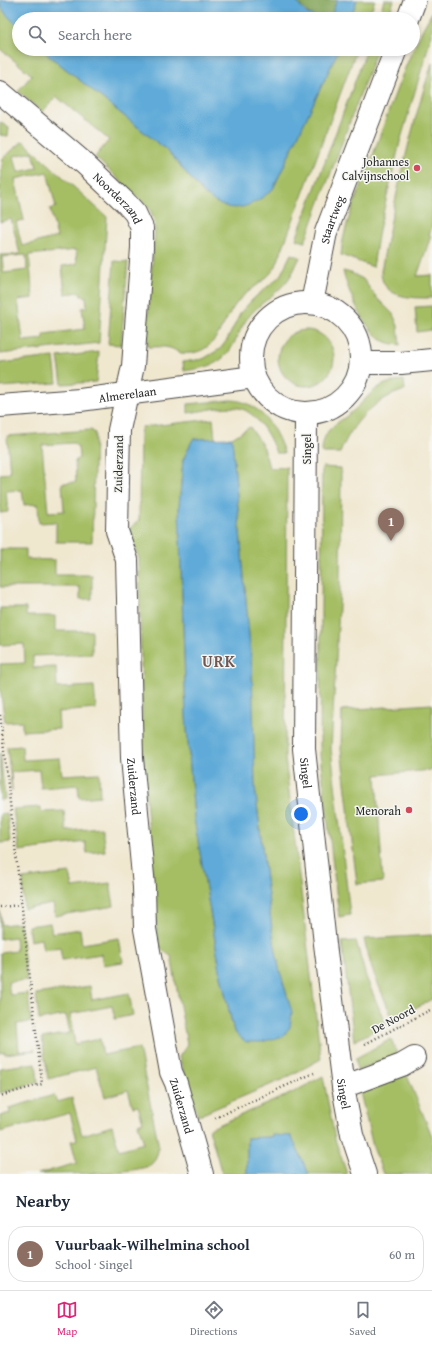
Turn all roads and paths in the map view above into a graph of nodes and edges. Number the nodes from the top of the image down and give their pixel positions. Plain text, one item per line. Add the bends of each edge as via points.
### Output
1 (415, 0) edge
2 (411, 12) edge
3 (393, 56) edge
4 (0, 92) edge
5 (312, 303) junction
6 (432, 360) edge
7 (362, 363) junction
8 (254, 377) junction
9 (126, 394) junction
10 (0, 406) edge
11 (306, 414) junction
12 (0, 715) edge
13 (0, 719) edge
14 (21, 905) junction
15 (0, 907) edge
16 (432, 1009) edge
17 (363, 1045) dead end
18 (414, 1058) dead end
19 (316, 1071) dead end
20 (343, 1087) junction
21 (0, 1096) edge
22 (211, 1120) dead end
23 (201, 1174) edge
24 (365, 1174) edge

1 - 2 street
3 - 5 street, Staartweg via 326,232
4 - 9 street, Noorderzand via 85,164 128,205 139,220 142,248 133,366
5 - 7 street via 336,311 347,320 355,331 361,348
5 - 8 street via 291,304 278,310 258,330 252,348
6 - 7 street
7 - 11 street via 355,386 340,402 325,411
8 - 9 street, Almerelaan
8 - 11 street via 258,386 273,403 294,413
9 - 10 street, Almerelaan
9 - 23 street, Zuiderzand via 119,425 117,531 127,560 132,758 144,887 145,929 171,1072
11 - 20 street, Singel via 304,749
12 - 13 path
13 - 14 path
14 - 15 path
14 - 21 path via 42,1084
16 - 17 path, De Noord
18 - 20 street
19 - 22 path
20 - 24 street, Singel via 352,1135

